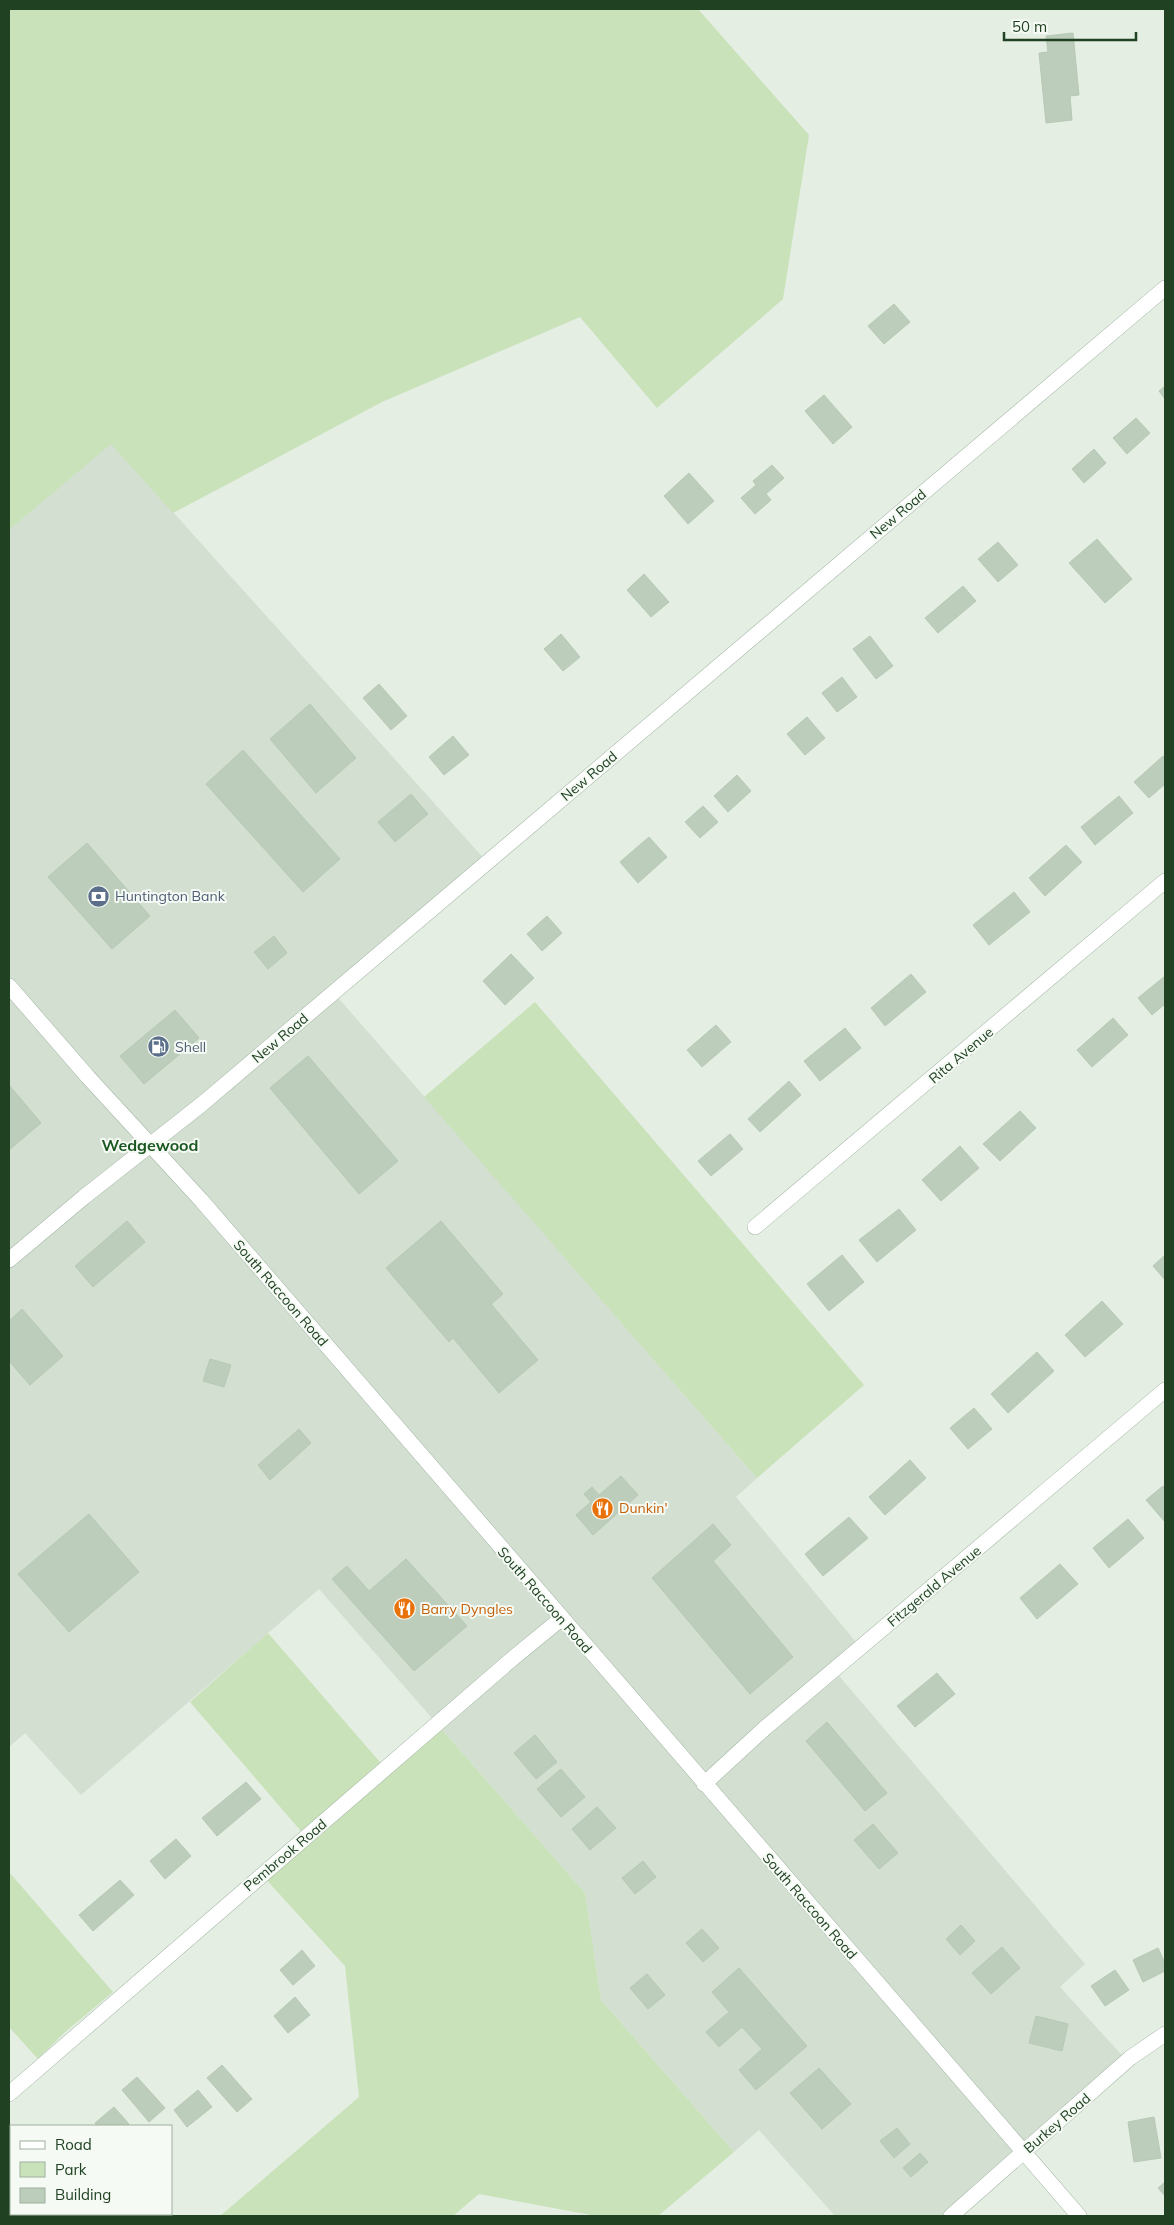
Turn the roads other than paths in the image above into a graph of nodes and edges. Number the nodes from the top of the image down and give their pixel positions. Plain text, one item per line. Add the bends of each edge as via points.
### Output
1 (1165, 288) edge
2 (1165, 881) edge
3 (9, 986) edge
4 (150, 1145) junction
5 (755, 1227) dead end
6 (9, 1260) edge
7 (1165, 1390) edge
8 (562, 1618) junction
9 (704, 1784) junction
10 (1165, 2034) edge
11 (9, 2094) edge
12 (1023, 2153) junction
13 (951, 2216) edge
14 (1078, 2216) edge

1 - 4 street, New Road via 236,1076
2 - 5 street, Rita Avenue
3 - 4 street, South Raccoon Road
4 - 6 street, New Road
4 - 8 street, South Raccoon Road
7 - 9 street, Fitzgerald Avenue via 765,1728
8 - 9 street, South Raccoon Road
8 - 11 street, Pembrook Road
9 - 12 street, South Raccoon Road
10 - 12 street, Burkey Road via 1130,2058
12 - 13 street, Burkey Road
12 - 14 street, South Raccoon Road

